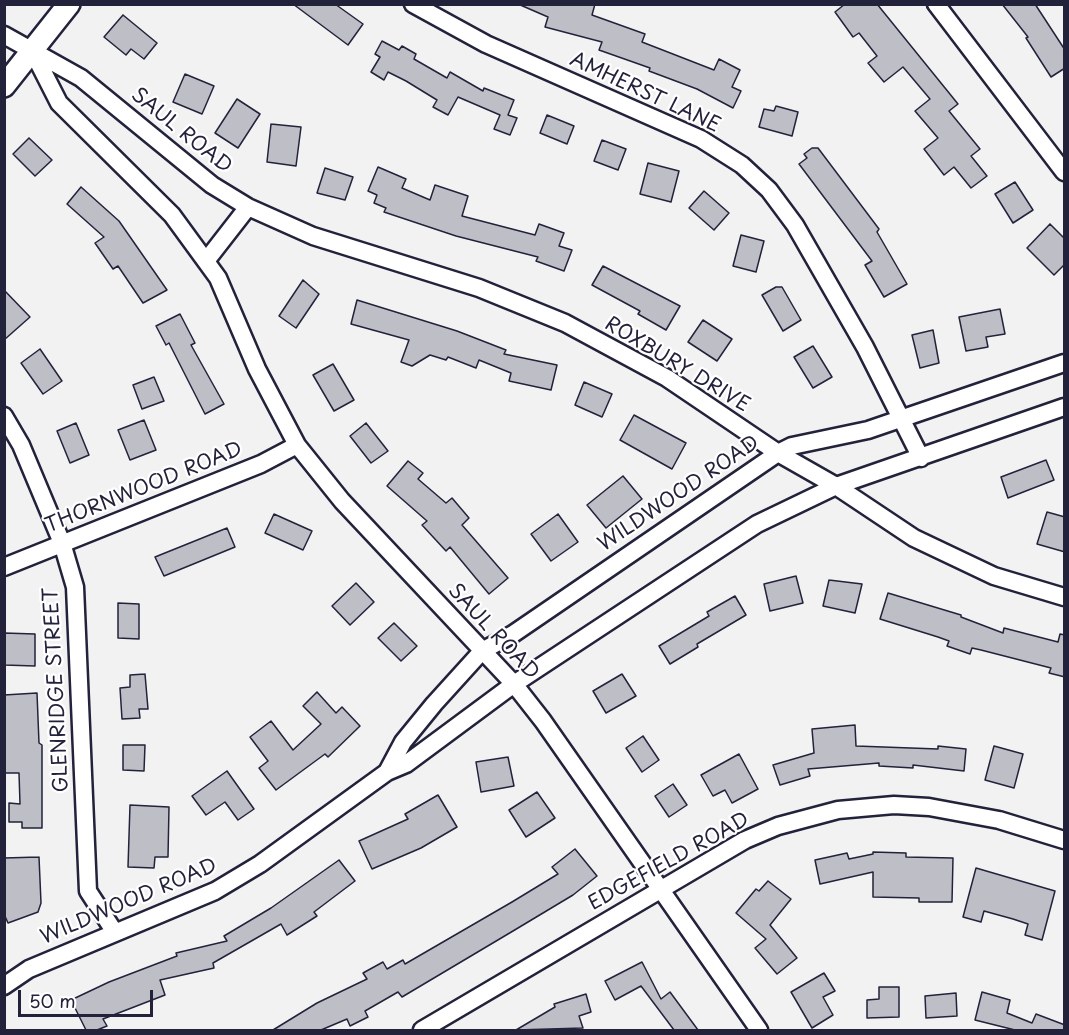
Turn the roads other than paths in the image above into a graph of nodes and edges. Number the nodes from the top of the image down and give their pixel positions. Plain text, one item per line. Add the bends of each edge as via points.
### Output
1 (69, 4) edge
2 (413, 4) edge
3 (936, 4) edge
4 (4, 34) edge
5 (32, 50) junction
6 (4, 86) edge
7 (1065, 172) edge
8 (248, 207) junction
9 (206, 261) junction
10 (1065, 363) edge
11 (1065, 407) edge
12 (4, 416) edge
13 (902, 419) junction
14 (297, 445) junction
15 (778, 453) junction
16 (921, 458) junction
17 (836, 486) junction
18 (62, 543) junction
19 (4, 567) edge
20 (1065, 597) edge
21 (482, 651) junction
22 (514, 684) junction
23 (387, 772) junction
24 (1065, 840) edge
25 (663, 890) junction
26 (114, 932) junction
27 (4, 986) edge
28 (422, 1030) edge
29 (759, 1030) edge

1 - 5 street
2 - 13 street, AMHERST LANE via 486,44 701,139 742,165 769,190 795,225 866,347
3 - 7 street
4 - 5 street, SAUL ROAD
5 - 6 street
5 - 8 street, SAUL ROAD via 81,78 212,185
5 - 9 street, SAUL ROAD via 59,103 172,215
8 - 9 street
8 - 15 street, ROXBURY DRIVE via 313,236 479,288 565,322 667,378
9 - 14 street, SAUL ROAD via 218,278 257,369
10 - 13 street, WILDWOOD ROAD
11 - 16 street, WILDWOOD ROAD
12 - 18 street, GLENRIDGE STREET via 21,445
13 - 15 street, WILDWOOD ROAD via 852,435 792,446
13 - 16 street, AMHERST LANE
14 - 18 street, THORNWOOD ROAD via 261,464
14 - 21 street, SAUL ROAD via 342,501
15 - 17 street, ROXBURY DRIVE
15 - 21 street, WILDWOOD ROAD via 513,634
16 - 17 street, WILDWOOD ROAD
17 - 20 street, ROXBURY DRIVE via 914,538 994,576
17 - 22 street, WILDWOOD ROAD via 757,524
18 - 19 street, THORNWOOD ROAD
18 - 26 street, GLENRIDGE STREET via 75,587 88,891
21 - 22 street, SAUL ROAD
21 - 23 street, WILDWOOD ROAD via 403,742
22 - 23 street, WILDWOOD ROAD via 406,764
22 - 25 street, SAUL ROAD
23 - 26 street, WILDWOOD ROAD via 260,864 215,891
24 - 25 street, EDGEFIELD ROAD via 999,820 929,807 894,805 838,810 778,826 745,840
25 - 28 street, EDGEFIELD ROAD
25 - 29 street, SAUL ROAD
26 - 27 street, WILDWOOD ROAD via 29,969

